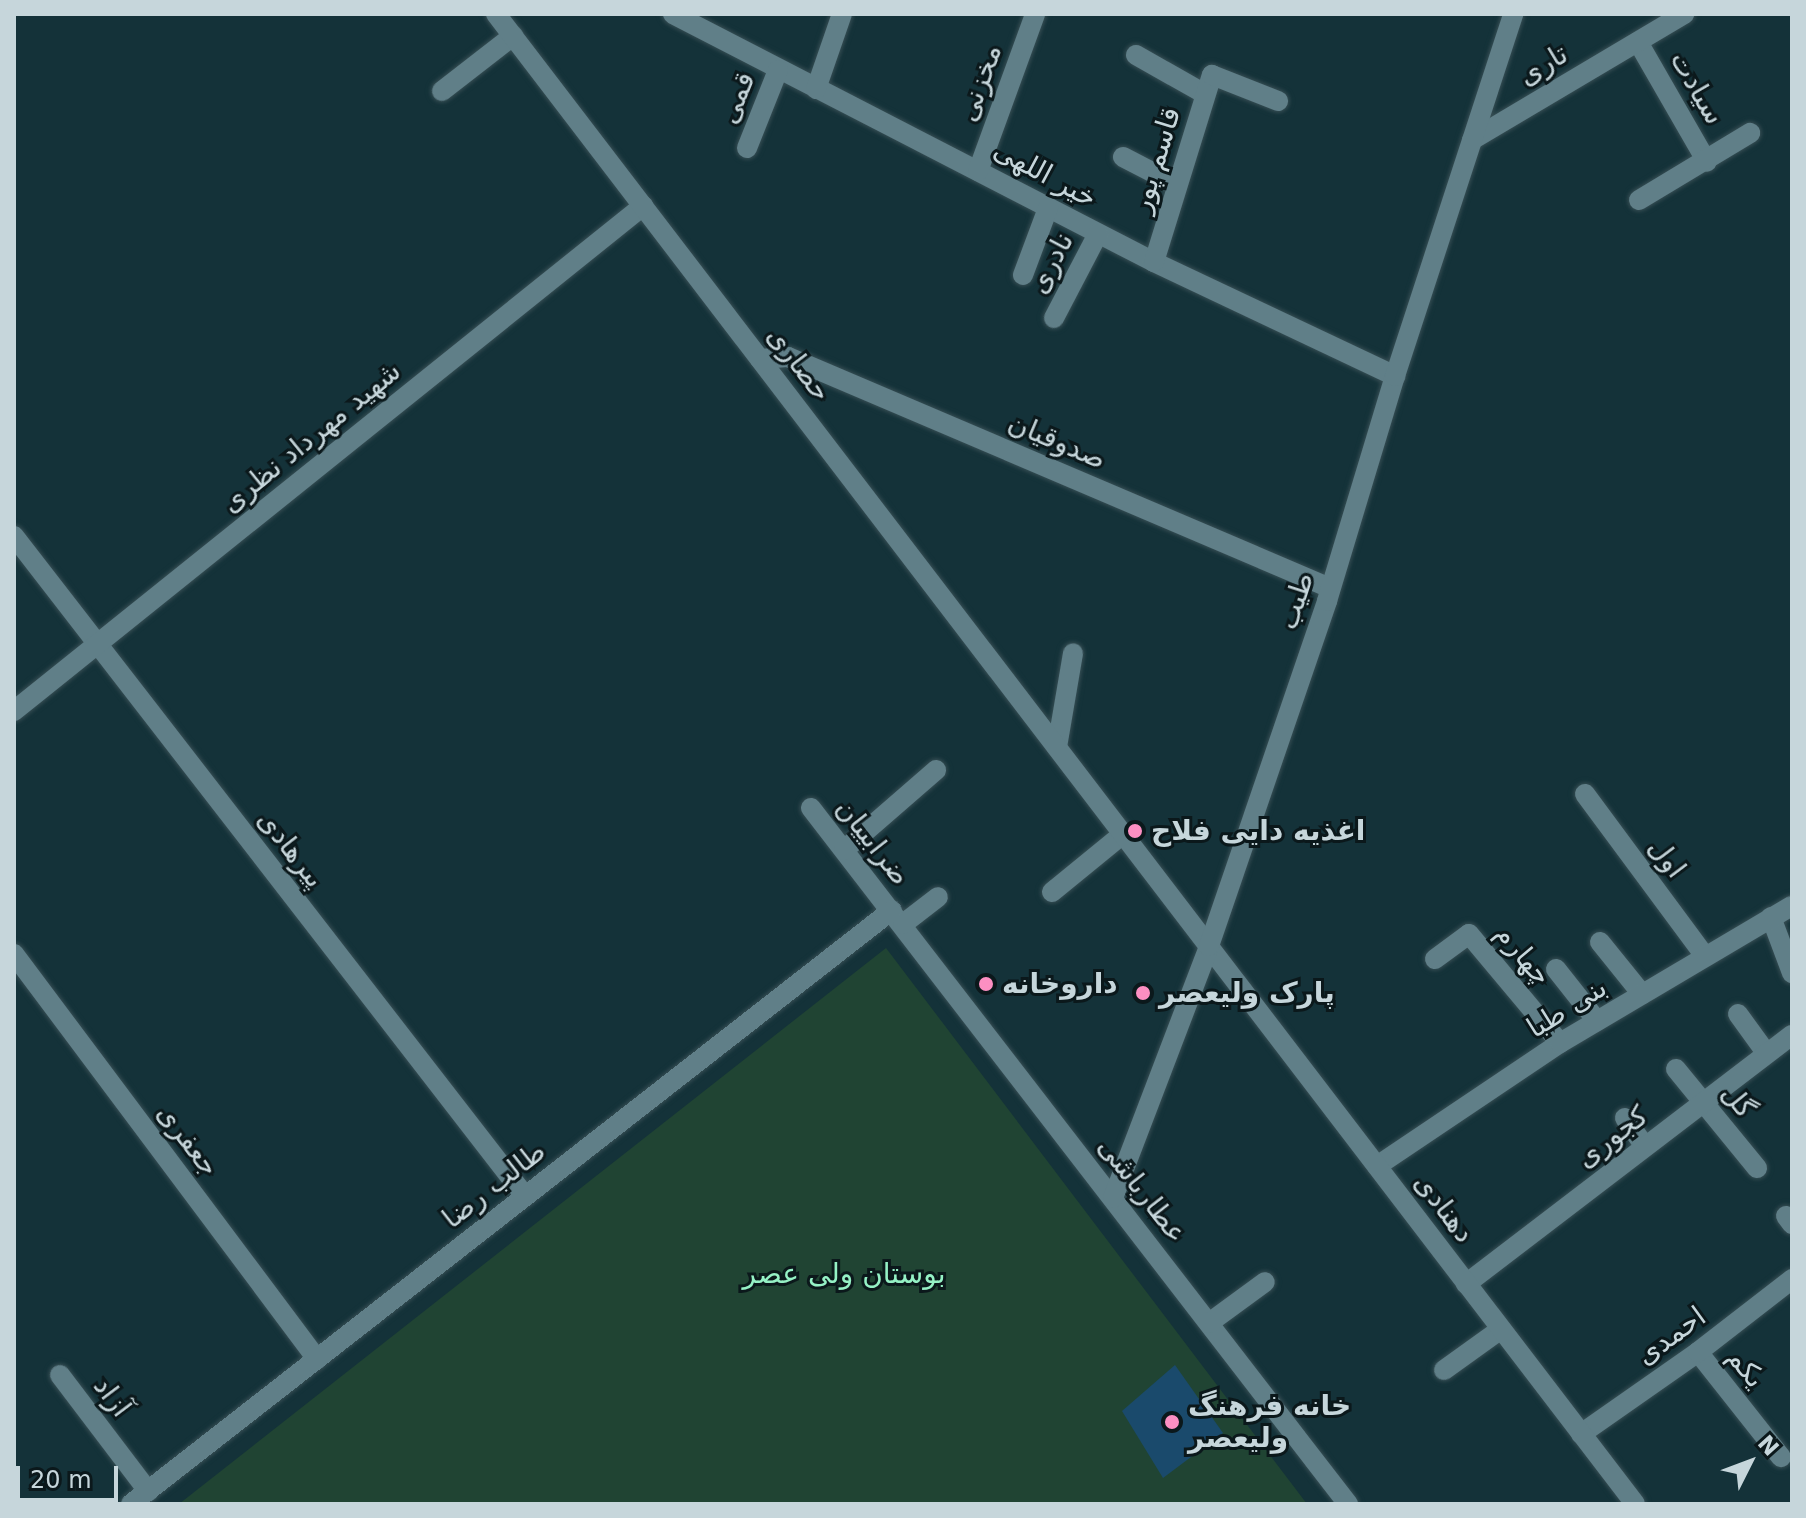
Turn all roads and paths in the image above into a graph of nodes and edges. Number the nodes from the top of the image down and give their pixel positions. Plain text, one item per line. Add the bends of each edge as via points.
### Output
1 (496, 14) edge
2 (673, 14) edge
3 (842, 14) edge
4 (1035, 14) edge
5 (1684, 14) edge
6 (1510, 15) edge
7 (513, 36) junction
8 (1638, 42) junction
9 (1136, 55) dead end
10 (778, 70) junction
11 (1209, 85) junction
12 (816, 89) junction
13 (442, 91) dead end
14 (1278, 101) dead end
15 (1750, 133) dead end
16 (1472, 140) junction
17 (747, 148) dead end
18 (1123, 157) dead end
19 (1707, 162) junction
20 (978, 171) junction
21 (1177, 185) junction
22 (1639, 200) dead end
23 (643, 206) junction
24 (1048, 208) junction
25 (1098, 234) junction
26 (1154, 262) junction
27 (1023, 275) dead end
28 (1054, 318) dead end
29 (760, 359) junction
30 (1395, 376) junction
31 (14, 536) edge
32 (1330, 588) junction
33 (98, 644) junction
34 (1073, 653) dead end
35 (14, 711) edge
36 (1057, 747) junction
37 (936, 770) dead end
38 (1585, 794) dead end
39 (811, 808) dead end
40 (1123, 834) junction
41 (844, 850) junction
42 (1052, 892) dead end
43 (938, 897) dead end
44 (1792, 906) edge
45 (897, 917) junction
46 (1771, 917) junction
47 (1600, 942) dead end
48 (1209, 946) junction
49 (14, 954) edge
50 (1705, 956) junction
51 (1435, 959) dead end
52 (1556, 969) dead end
53 (1792, 973) edge
54 (1642, 994) junction
55 (1738, 1014) dead end
56 (1597, 1021) junction
57 (1792, 1035) edge
58 (1560, 1043) junction
59 (1767, 1054) junction
60 (1676, 1069) dead end
61 (1703, 1103) junction
62 (1625, 1118) dead end
63 (1645, 1147) junction
64 (1377, 1166) junction
65 (1757, 1168) dead end
66 (525, 1196) junction
67 (1113, 1198) junction
68 (1792, 1279) edge
69 (1265, 1282) dead end
70 (1466, 1284) junction
71 (1209, 1323) junction
72 (1501, 1329) junction
73 (1698, 1352) junction
74 (317, 1359) junction
75 (1444, 1370) dead end
76 (60, 1375) dead end
77 (1581, 1434) junction
78 (1781, 1457) dead end
79 (139, 1498) edge
80 (1348, 1504) edge
81 (1635, 1504) edge

1 - 7 street, حصاری
2 - 10 street, خیر اللهی
3 - 12 street
4 - 20 street, مخزنی
5 - 8 street, تاری
6 - 16 street, طیب
7 - 13 street
7 - 23 street, حصاری
8 - 16 street, تاری
8 - 19 street, سیادت
9 - 11 street
10 - 12 street, خیر اللهی
10 - 17 street, قمی
11 - 14 street
11 - 21 street, قاسم پور
12 - 20 street, خیر اللهی
15 - 19 street
16 - 30 street, طیب
18 - 21 street
19 - 22 street
20 - 24 street, خیر اللهی
21 - 26 street, قاسم پور
23 - 29 street, حصاری
23 - 33 street, شهید مهرداد نظری
24 - 25 street, خیر اللهی
24 - 27 street
25 - 26 street, خیر اللهی
25 - 28 street, نادری
26 - 30 street, خیر اللهی
29 - 32 street, صدوقیان via 788,357
29 - 36 street, حصاری
30 - 32 street, طیب
31 - 33 street, پیرهادی
32 - 48 street, طیب
33 - 35 street, شهید مهرداد نظری
33 - 66 street, پیرهادی
34 - 36 street
36 - 40 street, حصاری
37 - 41 street
38 - 50 street, اول
39 - 41 street, ضرابییان
40 - 42 street
40 - 48 street, حصاری
41 - 45 street, ضرابییان
43 - 45 street, طالب رضا
44 - 46 street, بنی طبا
45 - 66 street, طالب رضا
45 - 67 street, عطارباشی
46 - 50 street, بنی طبا
46 - 53 street
47 - 54 street
48 - 64 street, دهنادی
48 - 67 street, طیب
49 - 74 street, جعفری
50 - 54 street, بنی طبا
51 - 58 street, چهارم via 1469,934
52 - 56 street
54 - 56 street, بنی طبا
55 - 59 street
56 - 58 street, بنی طبا
57 - 59 street, کجوری
58 - 64 street, بنی طبا
59 - 61 street, کجوری
60 - 61 street, گل
61 - 63 street, کجوری
61 - 65 street, گل
62 - 63 street
63 - 70 street, کجوری
64 - 70 street, دهنادی
66 - 74 street, طالب رضا
67 - 71 street, عطارباشی
68 - 73 street, احمدی
69 - 71 street
70 - 72 street, دهنادی
71 - 80 street, عطارباشی
72 - 75 street
72 - 77 street, دهنادی
73 - 77 street, احمدی
73 - 78 street, یکم
74 - 79 street, طالب رضا
76 - 79 street, آزاد
77 - 81 street, دهنادی

